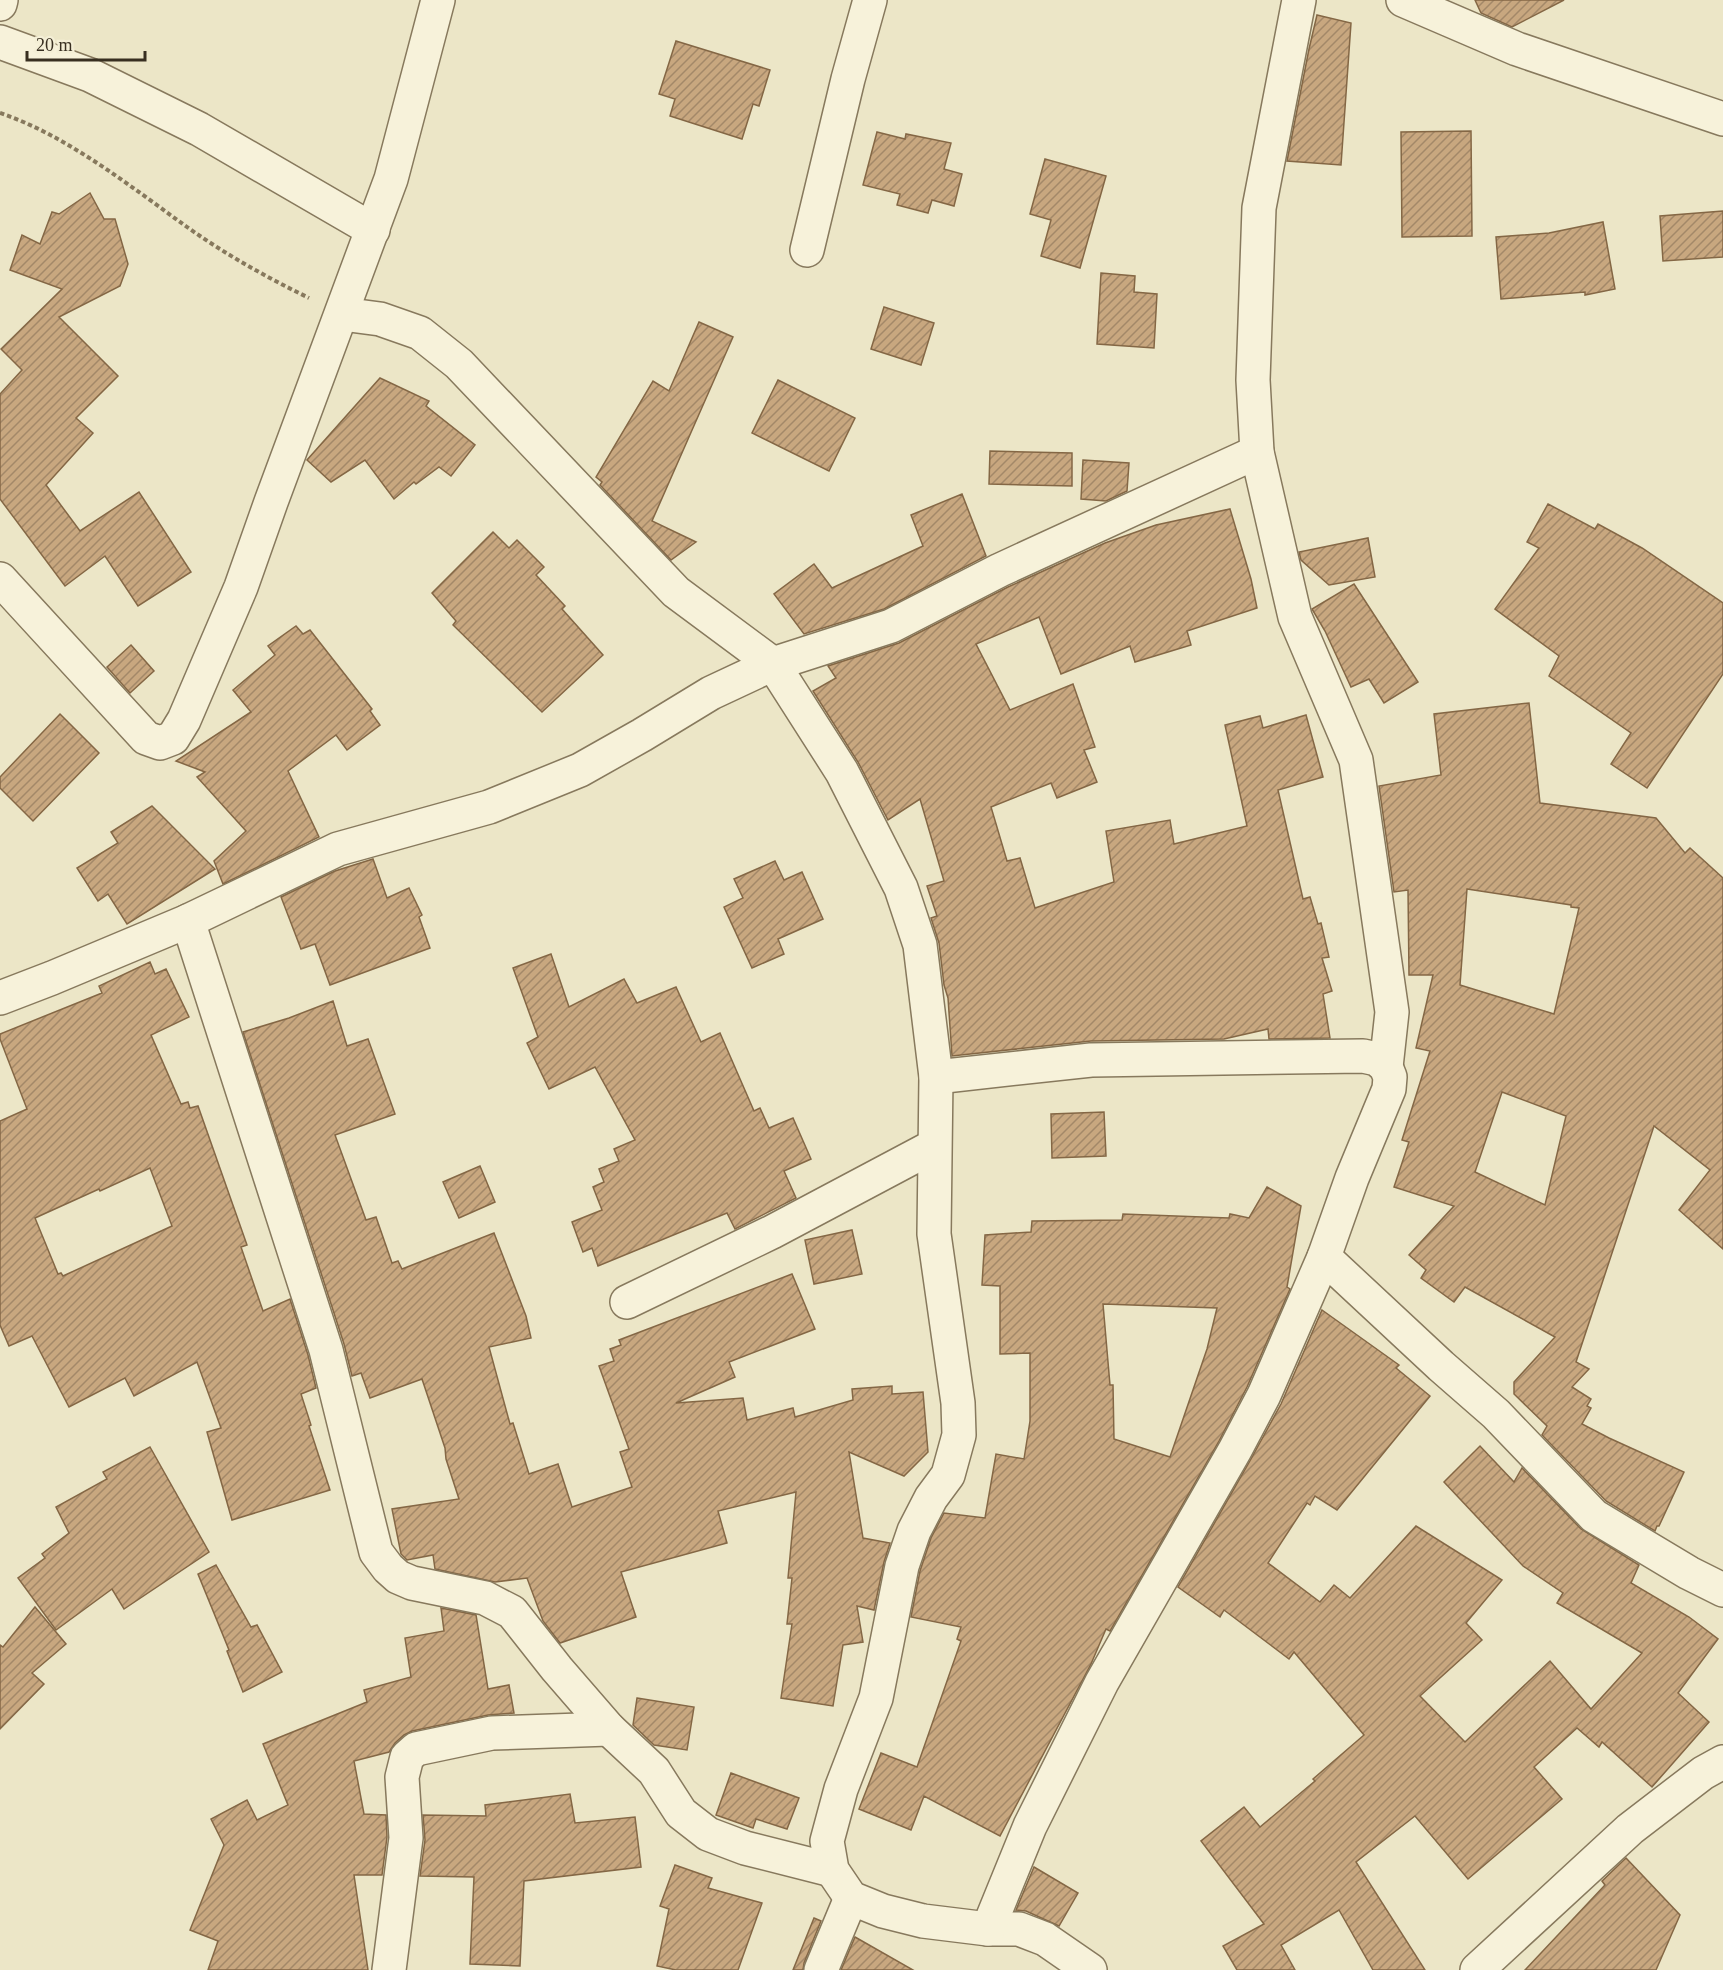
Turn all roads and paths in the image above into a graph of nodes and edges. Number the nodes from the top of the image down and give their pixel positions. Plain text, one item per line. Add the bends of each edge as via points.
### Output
1 (438, 0) edge
2 (870, 0) edge
3 (1299, 0) edge
4 (1402, 0) edge
5 (0, 42) edge
6 (0, 113) edge
7 (1723, 119) edge
8 (373, 230) junction
9 (807, 250) dead end
10 (342, 314) junction
11 (1257, 452) junction
12 (0, 579) edge
13 (773, 664) junction
14 (189, 921) junction
15 (0, 998) edge
16 (1386, 1068) junction
17 (936, 1077) junction
18 (934, 1146) junction
19 (1324, 1257) junction
20 (627, 1302) dead end
21 (1723, 1590) edge
22 (609, 1729) junction
23 (1723, 1762) edge
24 (832, 1870) junction
25 (851, 1898) junction
26 (988, 1929) junction
27 (389, 1970) edge
28 (821, 1970) edge
29 (1090, 1970) edge
30 (1477, 1970) edge

1 - 8 street via 391,179
2 - 9 street
3 - 11 street via 1259,208 1253,380
4 - 7 street via 1516,49
5 - 8 street via 90,75 199,129
6 - 10 path via 24,121 128,183 263,276
8 - 10 street
10 - 12 street via 241,587 173,738 160,743 146,738
10 - 13 street via 380,319 420,333 459,364 676,591
11 - 13 street via 1000,570 891,626
11 - 16 street via 1295,616 1356,760 1392,1012
13 - 14 street via 711,693 580,770 489,807 338,849
13 - 17 street via 842,772 901,888 920,945
14 - 15 street
14 - 22 street via 326,1350 376,1552 388,1568 412,1583 486,1598 512,1612
16 - 17 street via 1377,1059 1363,1056 1147,1058 1091,1060
16 - 19 street via 1389,1089
17 - 18 street
18 - 20 street via 772,1232
18 - 24 street via 934,1234 959,1435 948,1475 914,1531 902,1566 876,1698 841,1789 827,1841
19 - 21 street via 1496,1414 1594,1516
19 - 26 street via 1264,1395 1102,1682 1030,1826
22 - 24 street via 654,1771 681,1813 708,1834 745,1848
22 - 27 street via 492,1733 416,1749 406,1757 402,1778 406,1838
23 - 30 street via 1630,1829
24 - 25 street
25 - 26 street via 923,1921
25 - 28 street
26 - 29 street via 1019,1929 1045,1939

